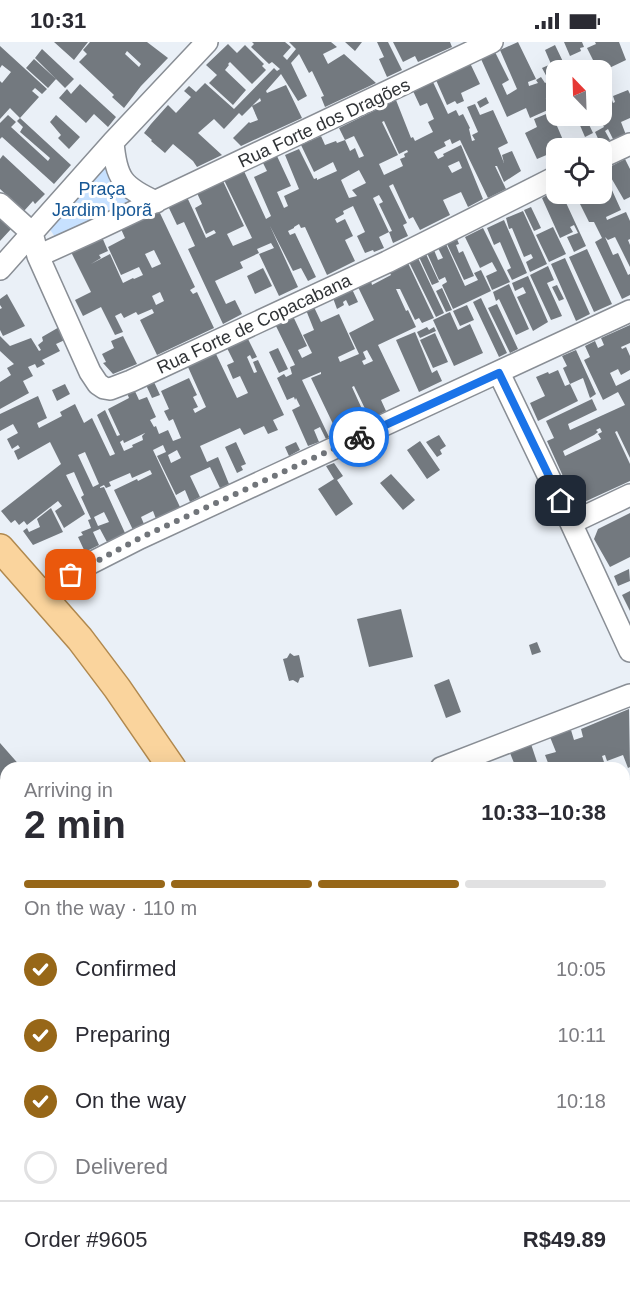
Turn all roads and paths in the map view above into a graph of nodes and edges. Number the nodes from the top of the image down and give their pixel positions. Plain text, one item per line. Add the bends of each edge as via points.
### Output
1 (207, 42) edge
2 (492, 42) edge
3 (113, 142) junction
4 (630, 144) edge
5 (612, 152) edge
6 (546, 182) edge
7 (156, 202) junction
8 (0, 204) edge
9 (32, 233) junction
10 (38, 256) junction
11 (0, 269) edge
12 (630, 311) edge
13 (499, 373) junction
14 (630, 495) edge
15 (571, 523) junction
16 (0, 548) edge
17 (39, 594) junction
18 (630, 651) edge
19 (630, 695) edge
20 (168, 762) edge
21 (457, 762) edge

1 - 3 street
2 - 7 street, Rua Forte dos Dragões
3 - 7 street via 120,176 134,192
3 - 9 street
4 - 5 street
6 - 10 street, Rua Forte de Copacabana via 366,272 110,388 98,384 90,372
7 - 10 street, Rua Forte dos Dragões
8 - 9 street
9 - 10 street, Rua Forte de Copacabana
9 - 11 street
12 - 13 street
13 - 15 street
13 - 17 street via 140,538
14 - 15 street
15 - 18 street
16 - 17 main road
17 - 20 main road via 80,639
19 - 21 street

